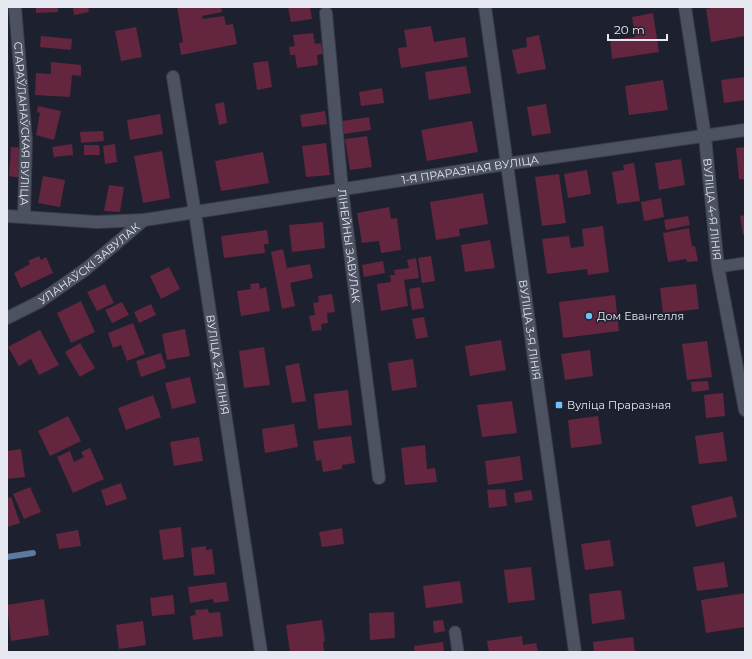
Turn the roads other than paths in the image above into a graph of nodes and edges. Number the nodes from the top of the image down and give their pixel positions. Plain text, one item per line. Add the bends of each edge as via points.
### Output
1 (15, 7) edge
2 (484, 7) edge
3 (685, 7) edge
4 (326, 13) dead end
5 (173, 77) dead end
6 (745, 130) edge
7 (705, 136) junction
8 (506, 164) junction
9 (342, 190) junction
10 (195, 213) junction
11 (7, 216) edge
12 (24, 216) junction
13 (144, 220) junction
14 (745, 263) edge
15 (718, 267) junction
16 (7, 318) edge
17 (745, 410) edge
18 (379, 478) dead end
19 (455, 632) dead end
20 (261, 652) edge
21 (458, 652) edge
22 (575, 652) edge

1 - 12 street, СТАРАЎЛАНАЎСКАЯ ВУЛІЦА via 26,140
2 - 8 street, ВУЛІЦА 3-Я ЛІНІЯ
3 - 7 street, ВУЛІЦА 4-Я ЛІНІЯ
4 - 9 street, ЛІНЕЙНЫ ЗАВУЛАК
5 - 10 street, ВУЛІЦА 2-Я ЛІНІЯ
6 - 7 street, 1-Я ПРАРАЗНАЯ ВУЛІЦА
7 - 8 street, 1-Я ПРАРАЗНАЯ ВУЛІЦА
7 - 15 street, ВУЛІЦА 4-Я ЛІНІЯ
8 - 9 street, 1-Я ПРАРАЗНАЯ ВУЛІЦА
8 - 22 street, ВУЛІЦА 3-Я ЛІНІЯ
9 - 10 street, 1-Я ПРАРАЗНАЯ ВУЛІЦА
9 - 18 street, ЛІНЕЙНЫ ЗАВУЛАК
10 - 13 street, УЛАНАЎСКІ ЗАВУЛАК
10 - 20 street, ВУЛІЦА 2-Я ЛІНІЯ
11 - 12 street, СТАРАЎЛАНАЎСКАЯ ВУЛІЦА
12 - 13 street, СТАРАЎЛАНАЎСКАЯ ВУЛІЦА via 97,222
13 - 16 street, УЛАНАЎСКІ ЗАВУЛАК via 86,269 39,302
14 - 15 lane
15 - 17 street, ВУЛІЦА 4-Я ЛІНІЯ
19 - 21 lane

